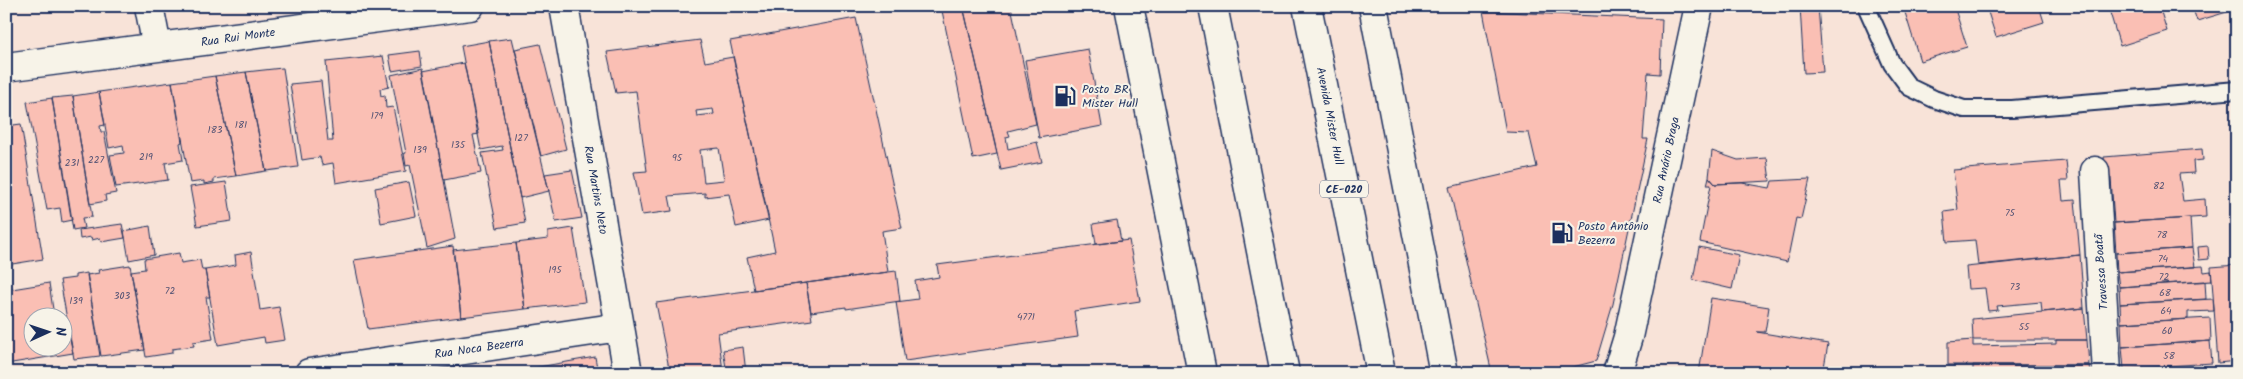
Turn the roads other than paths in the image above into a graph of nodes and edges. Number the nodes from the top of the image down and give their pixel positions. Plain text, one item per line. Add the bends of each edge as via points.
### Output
1 (149, 6) edge
2 (470, 6) edge
3 (564, 6) edge
4 (1129, 6) edge
5 (1213, 6) edge
6 (1307, 6) edge
7 (1373, 6) edge
8 (1699, 6) edge
9 (1866, 6) edge
10 (157, 48) junction
11 (6, 66) edge
12 (2237, 90) edge
13 (2095, 170) dead end
14 (620, 327) junction
15 (309, 373) edge
16 (628, 373) edge
17 (1202, 373) edge
18 (1285, 373) edge
19 (1381, 373) edge
20 (1444, 373) edge
21 (1618, 373) edge
22 (2107, 373) edge

1 - 10 main road
2 - 10 main road, Rua Rui Monte
3 - 14 main road, Rua Martins Neto
4 - 17 main road
5 - 18 main road
6 - 19 main road, Avenida Mister Hull / CE-020
7 - 20 main road
8 - 21 main road, Rua Anário Braga
9 - 12 lane via 1892,64 1909,87 1964,109 2012,109
10 - 11 main road, Rua Rui Monte
13 - 22 main road, Travessa Boatã
14 - 15 main road, Rua Noca Bezerra
14 - 16 main road, Rua Martins Neto

